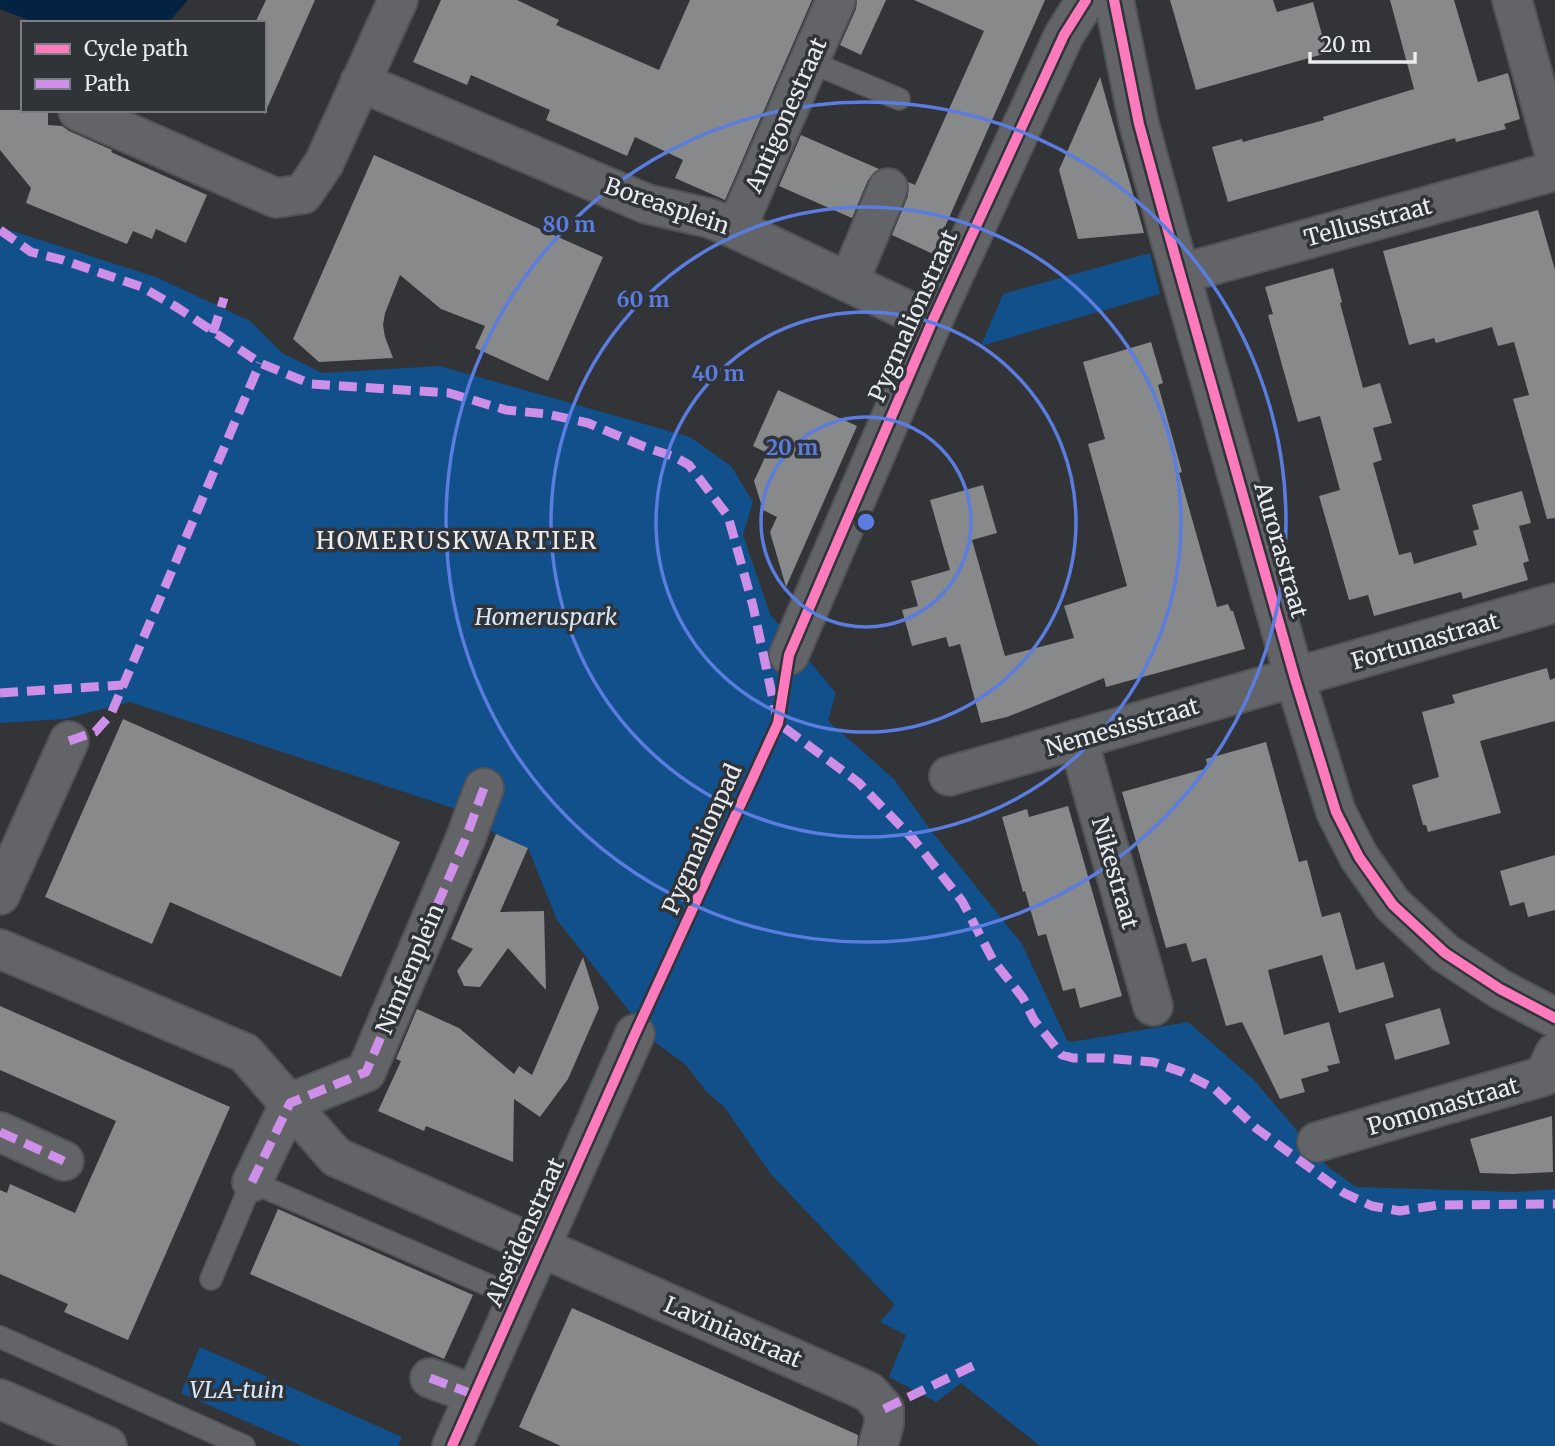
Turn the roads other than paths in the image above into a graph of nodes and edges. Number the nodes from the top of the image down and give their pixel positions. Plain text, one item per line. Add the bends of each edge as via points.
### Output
1 (398, 0) edge
2 (836, 0) edge
3 (1086, 0) edge
4 (1114, 0) edge
5 (1511, 0) edge
6 (810, 62) junction
7 (360, 82) junction
8 (899, 99) dead end
9 (80, 112) edge
10 (1555, 155) edge
11 (1555, 171) edge
12 (888, 188) dead end
13 (736, 229) junction
14 (1180, 274) junction
15 (849, 282) junction
16 (932, 322) junction
17 (1555, 603) edge
18 (789, 655) dead end
19 (1295, 679) junction
20 (1077, 739) junction
21 (69, 741) dead end
22 (949, 776) dead end
23 (484, 788) dead end
24 (0, 895) edge
25 (0, 949) edge
26 (1153, 1006) dead end
27 (1555, 1018) edge
28 (635, 1034) dead end
29 (1555, 1053) edge
30 (290, 1103) junction
31 (0, 1132) edge
32 (1317, 1142) dead end
33 (64, 1161) dead end
34 (252, 1182) junction
35 (540, 1248) junction
36 (211, 1279) dead end
37 (518, 1298) junction
38 (0, 1337) edge
39 (430, 1378) dead end
40 (475, 1395) junction
41 (0, 1399) edge
42 (107, 1446) edge
43 (244, 1446) edge
44 (452, 1446) edge
45 (878, 1446) edge

1 - 7 street
2 - 6 street, Antigonestraat
3 - 16 street, Pygmalionstraat via 1063,35
4 - 14 street, Aurorastraat via 1139,124
5 - 10 street
6 - 8 lane
6 - 13 street, Antigonestraat
7 - 9 street via 324,163 303,194 276,198
7 - 13 street, Boreasplein via 647,204
11 - 14 street, Tellusstraat
12 - 15 street
13 - 15 street, Boreasplein
14 - 19 street, Aurorastraat
15 - 16 street, Boreasplein
16 - 18 street, Pygmalionstraat
17 - 19 street, Fortunastraat
19 - 20 street, Nemesisstraat
19 - 27 street, Aurorastraat via 1336,812 1359,857 1393,905 1446,953
20 - 22 street, Nemesisstraat
20 - 26 street, Nikestraat
21 - 24 street
23 - 30 street, Nimfenplein via 366,1072
25 - 30 street via 245,1053
28 - 35 street, Alseïdenstraat
29 - 32 street, Pomonastraat via 1544,1076
30 - 34 street
30 - 35 street via 335,1157
31 - 33 street
34 - 36 lane
34 - 37 lane
35 - 37 street, Alseïdenstraat
35 - 45 street, Laviniastraat via 869,1392 884,1409
37 - 40 street, Alseïdenstraat
38 - 43 lane
39 - 40 street
40 - 44 street, Alseïdenstraat
41 - 42 street

